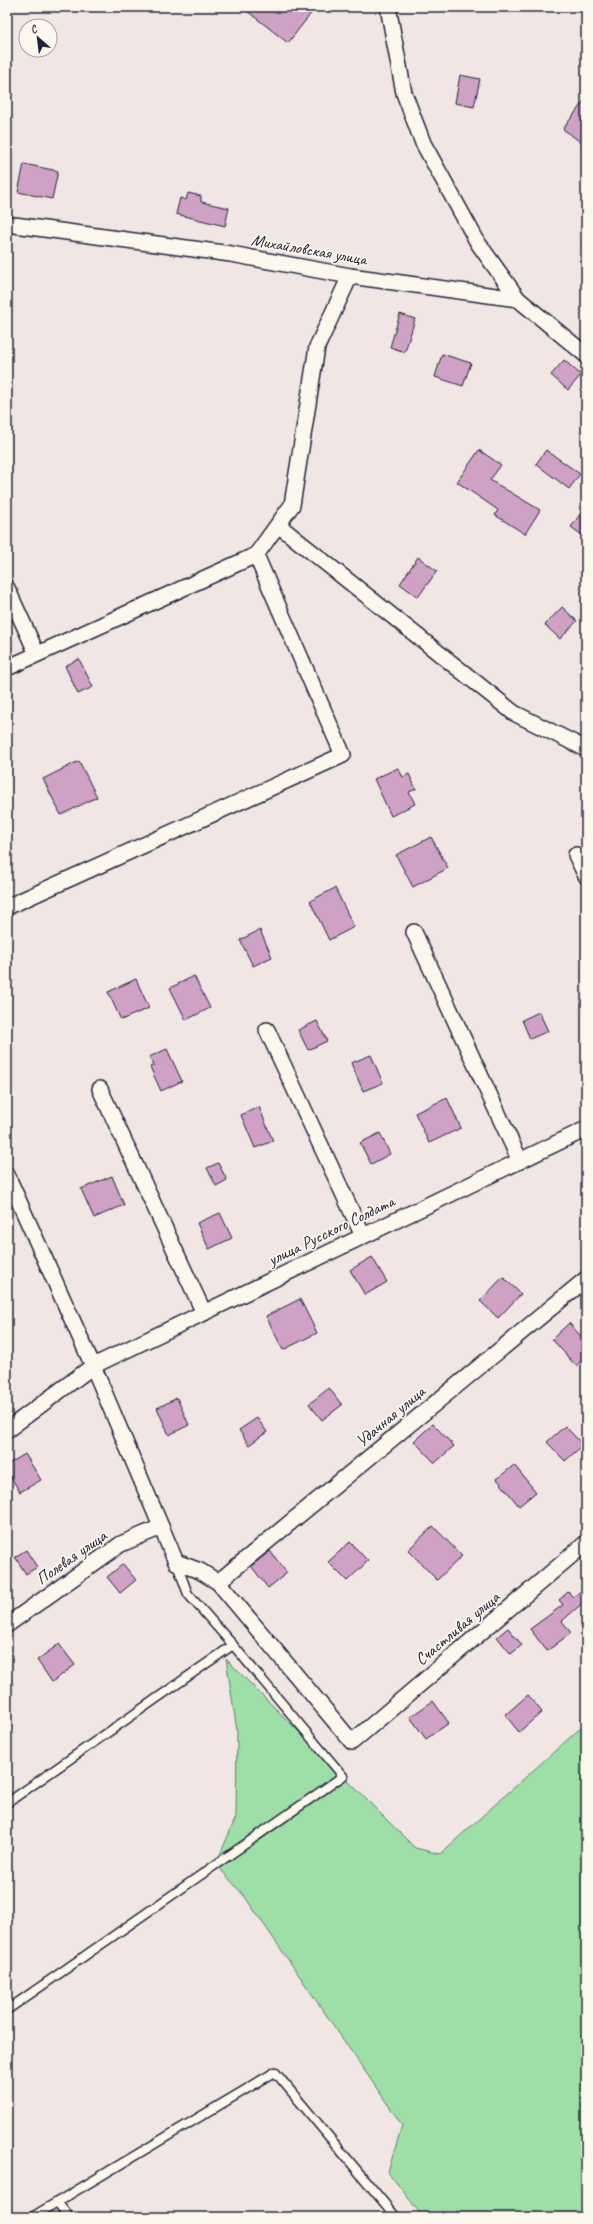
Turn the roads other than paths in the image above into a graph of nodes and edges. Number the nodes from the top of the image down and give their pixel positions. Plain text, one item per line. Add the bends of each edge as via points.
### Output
1 (388, 7) edge
2 (7, 224) edge
3 (350, 276) junction
4 (518, 299) junction
5 (586, 354) edge
6 (278, 525) junction
7 (256, 555) junction
8 (7, 588) edge
9 (37, 654) junction
10 (7, 668) edge
11 (586, 749) edge
12 (576, 855) dead end
13 (586, 876) edge
14 (7, 907) edge
15 (414, 932) dead end
16 (267, 1030) dead end
17 (100, 1089) dead end
18 (586, 1129) edge
19 (520, 1161) junction
20 (7, 1175) edge
21 (363, 1236) junction
22 (586, 1279) edge
23 (204, 1313) junction
24 (93, 1366) junction
25 (7, 1430) edge
26 (161, 1527) junction
27 (586, 1544) edge
28 (176, 1562) junction
29 (218, 1582) junction
30 (7, 1625) edge
31 (232, 1645) junction
32 (7, 1803) edge
33 (7, 2010) edge
34 (57, 2202) junction
35 (32, 2217) edge
36 (69, 2217) edge
37 (396, 2217) edge

1 - 4 street via 404,93 423,143 478,243
2 - 3 street, Михайловская улица via 231,254
3 - 4 street, Михайловская улица
3 - 6 street via 317,347 292,505
4 - 5 street
6 - 7 street
6 - 11 street via 514,713
7 - 9 street
7 - 14 street via 343,755
8 - 9 street
9 - 10 street
12 - 13 street
15 - 19 street
16 - 21 street
17 - 23 street
18 - 19 street, улица Русского Солдата
19 - 21 street, улица Русского Солдата
20 - 24 street
21 - 23 street, улица Русского Солдата
22 - 29 street, Удачная улица
23 - 24 street, улица Русского Солдата
24 - 25 street, улица Русского Солдата
24 - 26 street
26 - 28 street
26 - 30 street, Полевая улица via 121,1544
27 - 29 street, Счастливая улица via 352,1742
28 - 29 street via 200,1571
28 - 31 lane via 188,1594
31 - 32 lane
31 - 33 lane via 343,1776
34 - 35 lane
34 - 36 lane
34 - 37 lane via 275,2072

